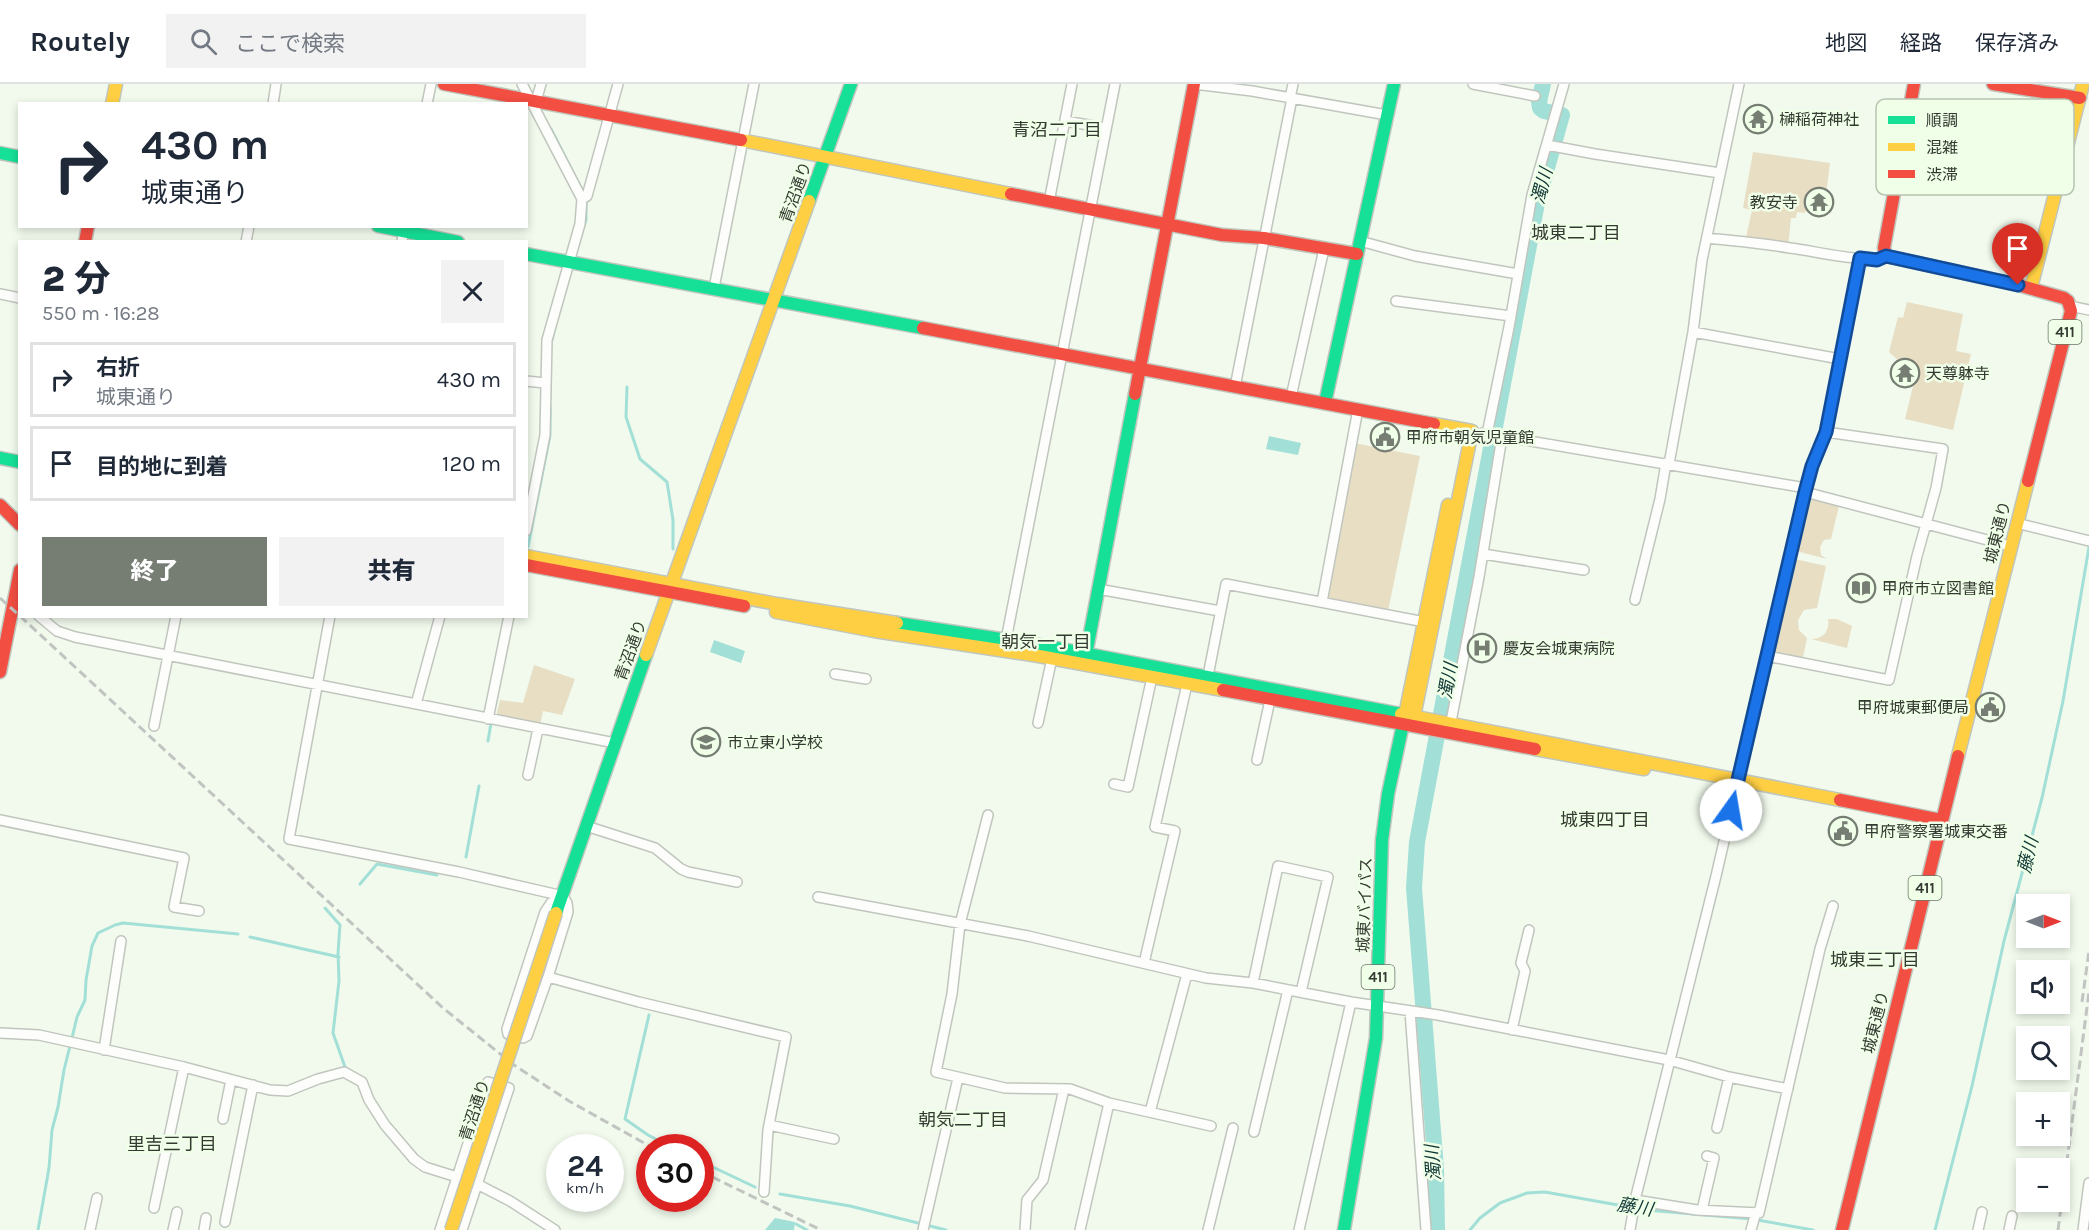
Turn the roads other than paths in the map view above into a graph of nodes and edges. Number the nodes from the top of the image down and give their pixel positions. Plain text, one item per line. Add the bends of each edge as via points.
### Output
1 (116, 84) edge
2 (276, 84) edge
3 (431, 84) edge
4 (444, 84) edge
5 (522, 84) edge
6 (541, 84) edge
7 (618, 84) edge
8 (754, 84) edge
9 (851, 84) edge
10 (1072, 84) edge
11 (1115, 84) edge
12 (1194, 84) edge
13 (1293, 84) edge
14 (1394, 84) edge
15 (1473, 84) edge
16 (1564, 84) edge
17 (1739, 84) edge
18 (1914, 84) edge
19 (1993, 84) edge
20 (2083, 84) edge
21 (1535, 96) dead end
22 (1291, 98) junction
23 (2080, 98) junction
24 (1911, 99) edge
25 (533, 100) junction
26 (112, 102) edge
27 (273, 102) edge
28 (427, 102) edge
29 (610, 115) junction
30 (1387, 115) junction
31 (1065, 120) junction
32 (2074, 121) edge
33 (1106, 128) junction
34 (743, 141) junction
35 (1547, 145) junction
36 (0, 153) edge
37 (825, 156) junction
38 (18, 157) edge
39 (1720, 174) junction
40 (1894, 195) edge
41 (2055, 195) edge
42 (584, 198) junction
43 (1049, 202) junction
44 (1091, 210) junction
45 (1167, 225) junction
46 (385, 228) edge
47 (403, 233) edge
48 (1264, 238) junction
49 (1707, 238) junction
50 (446, 240) edge
51 (1360, 241) junction
52 (1324, 249) junction
53 (528, 254) edge
54 (1357, 254) junction
55 (1886, 256) junction
56 (1860, 258) junction
57 (569, 262) junction
58 (1518, 274) junction
59 (714, 288) junction
60 (2031, 288) junction
61 (0, 294) edge
62 (18, 298) edge
63 (773, 301) junction
64 (1396, 301) dead end
65 (2070, 306) junction
66 (2089, 310) edge
67 (1511, 316) junction
68 (1693, 332) junction
69 (1061, 355) junction
70 (1840, 359) junction
71 (1140, 369) junction
72 (528, 381) edge
73 (545, 383) junction
74 (1235, 387) junction
75 (1291, 397) junction
76 (1325, 403) junction
77 (1358, 409) junction
78 (1468, 430) junction
79 (1826, 432) junction
80 (1487, 434) junction
81 (1502, 437) junction
82 (0, 458) edge
83 (18, 462) edge
84 (1667, 464) junction
85 (1805, 490) junction
86 (0, 505) edge
87 (528, 521) edge
88 (18, 523) edge
89 (2016, 524) junction
90 (1925, 525) junction
91 (2088, 540) edge
92 (2010, 546) junction
93 (1483, 554) junction
94 (528, 556) edge
95 (528, 566) edge
96 (1584, 570) dead end
97 (669, 588) junction
98 (1098, 589) junction
99 (17, 596) edge
100 (1635, 600) dead end
101 (1322, 602) junction
102 (1220, 611) junction
103 (5, 618) edge
104 (41, 618) edge
105 (176, 618) edge
106 (330, 618) edge
107 (439, 618) edge
108 (509, 618) edge
109 (1428, 623) junction
110 (1005, 645) junction
111 (168, 655) junction
112 (1767, 656) junction
113 (1052, 658) junction
114 (1085, 659) junction
115 (0, 672) edge
116 (835, 674) dead end
117 (1152, 677) junction
118 (866, 679) dead end
119 (1206, 682) junction
120 (1187, 684) junction
121 (317, 686) junction
122 (1270, 700) junction
123 (416, 704) junction
124 (489, 719) junction
125 (1408, 720) junction
126 (1038, 723) dead end
127 (154, 726) dead end
128 (1449, 728) junction
129 (538, 729) junction
130 (615, 743) junction
131 (1257, 760) dead end
132 (528, 775) dead end
133 (1114, 784) dead end
134 (1737, 784) junction
135 (988, 814) dead end
136 (0, 820) edge
137 (1941, 824) junction
138 (586, 826) junction
139 (737, 882) dead end
140 (563, 896) junction
141 (818, 897) dead end
142 (1833, 906) dead end
143 (199, 911) dead end
144 (960, 924) junction
145 (1529, 930) dead end
146 (121, 941) dead end
147 (1144, 963) junction
148 (1187, 974) junction
149 (548, 976) junction
150 (1253, 983) junction
151 (1288, 990) junction
152 (1301, 992) junction
153 (1351, 1002) junction
154 (1383, 1007) junction
155 (1410, 1011) junction
156 (1512, 1030) junction
157 (0, 1033) edge
158 (104, 1050) junction
159 (1669, 1060) junction
160 (184, 1067) junction
161 (1729, 1077) junction
162 (958, 1078) junction
163 (231, 1080) junction
164 (253, 1085) junction
165 (1064, 1089) junction
166 (1788, 1089) junction
167 (1109, 1103) junction
168 (1150, 1112) junction
169 (223, 1119) dead end
170 (769, 1125) junction
171 (1211, 1126) dead end
172 (1233, 1128) dead end
173 (1717, 1128) dead end
174 (1254, 1132) dead end
175 (834, 1138) dead end
176 (1707, 1156) dead end
177 (457, 1177) junction
178 (2089, 1183) edge
179 (477, 1184) junction
180 (764, 1192) dead end
181 (97, 1198) dead end
182 (1635, 1201) junction
183 (154, 1208) dead end
184 (1702, 1210) junction
185 (177, 1212) dead end
186 (1982, 1212) dead end
187 (1756, 1213) junction
188 (2012, 1216) dead end
189 (206, 1218) dead end
190 (225, 1222) dead end
191 (923, 1226) edge
192 (1752, 1228) edge
193 (90, 1230) edge
194 (173, 1230) edge
195 (204, 1230) edge
196 (440, 1230) edge
197 (451, 1230) edge
198 (462, 1230) edge
199 (555, 1230) edge
200 (1025, 1230) edge
201 (1080, 1230) edge
202 (1208, 1230) edge
203 (1299, 1230) edge
204 (1344, 1230) edge
205 (1356, 1230) edge
206 (1426, 1230) edge
207 (1630, 1230) edge
208 (1842, 1230) edge
209 (1978, 1230) edge
210 (2009, 1230) edge
211 (2084, 1230) edge

1 - 26 main road
2 - 27 street
3 - 28 street
4 - 25 main road
5 - 25 street
6 - 25 street
7 - 29 street
8 - 34 street
9 - 37 main road, 青沼通り
10 - 31 street
11 - 33 street
12 - 22 street
12 - 45 main road
13 - 22 street
14 - 30 main road
15 - 21 street
16 - 35 street
17 - 39 street
18 - 24 main road
19 - 23 main road
20 - 23 main road
22 - 30 street
22 - 48 street
23 - 32 main road
25 - 29 main road
25 - 42 street
29 - 34 main road
29 - 42 street
30 - 51 main road
31 - 33 street
31 - 43 street
33 - 44 street
34 - 37 main road
34 - 59 street
35 - 39 street
35 - 58 street via 1532,195
36 - 38 main road
37 - 43 main road
37 - 63 main road, 青沼通り
39 - 49 street
40 - 55 main road
41 - 60 main road
42 - 57 street
43 - 44 main road
44 - 45 main road
44 - 69 street
45 - 48 main road
45 - 71 main road
46 - 47 main road
47 - 50 main road
48 - 52 main road
48 - 74 street
49 - 56 street
49 - 68 street
51 - 54 main road
51 - 58 street via 1415,256
52 - 54 main road
52 - 75 street
53 - 57 main road
54 - 76 main road
55 - 56 street via 1877,260
55 - 60 main road, 411
56 - 70 street
57 - 59 main road
57 - 73 street via 547,340
58 - 67 street
59 - 63 main road
60 - 65 main road, 411 via 2064,298
61 - 62 street
63 - 69 main road
63 - 97 main road, 青沼通り
64 - 67 street
65 - 66 street
65 - 89 main road, 城東通り / 411
67 - 80 street
68 - 70 street
68 - 84 street
69 - 71 main road
69 - 110 street
70 - 79 street
71 - 74 main road
71 - 98 main road
72 - 73 street
73 - 87 street via 545,435
74 - 75 main road
75 - 76 main road
76 - 77 main road
77 - 78 main road
77 - 101 street
78 - 80 street
78 - 109 main road, 城東バイパス
79 - 85 street
79 - 90 street via 1943,449
80 - 81 street
81 - 84 street
81 - 93 street
82 - 83 main road
84 - 85 street
84 - 100 street
85 - 90 street
85 - 112 street
86 - 88 main road
89 - 91 street
89 - 92 main road, 城東通り / 411
90 - 92 street
90 - 112 street via 1889,680
92 - 137 main road, 城東通り / 411
93 - 96 street
93 - 128 street
94 - 97 main road
95 - 97 main road
97 - 110 main road via 874,631
97 - 130 main road, 青沼通り
98 - 102 street
98 - 114 main road
99 - 103 main road
101 - 102 street via 1226,584
101 - 109 street
102 - 119 street
103 - 115 main road
104 - 111 street via 67,635
105 - 111 street
106 - 121 street
107 - 123 street
108 - 124 street
109 - 125 main road, 城東バイパス
110 - 113 main road
110 - 114 main road
111 - 121 street
111 - 127 street
112 - 134 street
113 - 114 main road
113 - 126 street
114 - 117 main road
114 - 119 main road
116 - 118 street
117 - 120 main road
117 - 133 street via 1128,787
119 - 120 main road
119 - 122 main road
119 - 125 main road
120 - 147 street via 1155,827 1175,831
121 - 123 street
121 - 140 street via 289,839
122 - 125 main road
122 - 131 street
123 - 124 street
124 - 129 street
125 - 128 main road
125 - 154 main road, 城東バイパス / 411 via 1392,840
128 - 134 main road
129 - 130 street
129 - 132 street
130 - 138 main road, 青沼通り
134 - 137 main road
134 - 159 street
135 - 144 street
136 - 143 street via 184,858 174,907
137 - 208 main road, 城東通り / 411
138 - 139 street via 655,848 688,872
138 - 140 main road, 青沼通り
140 - 149 street via 568,912
140 - 149 street via 545,912 508,1034 527,1036
140 - 197 main road, 青沼通り, bridge
141 - 144 street
142 - 166 street
144 - 147 street
144 - 162 street via 952,994 936,1072
145 - 156 street
146 - 158 street
147 - 148 street
148 - 150 street
148 - 168 street
149 - 170 street via 786,1037
150 - 151 street
150 - 152 street via 1278,866 1328,877
151 - 152 street
151 - 174 street
152 - 153 street
153 - 154 street
153 - 203 street
154 - 155 street
154 - 204 main road, 城東バイパス / 411
154 - 205 main road, 城東バイパス / 411 via 1380,1091
155 - 156 street
155 - 206 street
156 - 159 street
157 - 158 street via 39,1035
158 - 160 street
159 - 161 street
159 - 182 street
160 - 163 street
160 - 183 street
161 - 166 street
161 - 173 street
162 - 165 street via 1005,1088
162 - 191 street
163 - 164 street
163 - 169 street
164 - 177 street via 288,1091 318,1078 347,1073 362,1082 379,1116 405,1150 425,1167
164 - 190 street
165 - 167 street
165 - 200 street via 1043,1179 1027,1200
166 - 187 street
167 - 168 street
167 - 201 street
168 - 171 street
170 - 175 street
170 - 180 street
172 - 202 street
176 - 184 street via 1714,1158
177 - 179 street via 489,1082 509,1088
177 - 196 street
178 - 211 street
179 - 198 street
179 - 199 street
181 - 193 street
182 - 184 street
182 - 207 street
184 - 187 street
185 - 194 street
186 - 209 street
187 - 192 street
188 - 210 street
189 - 195 street

